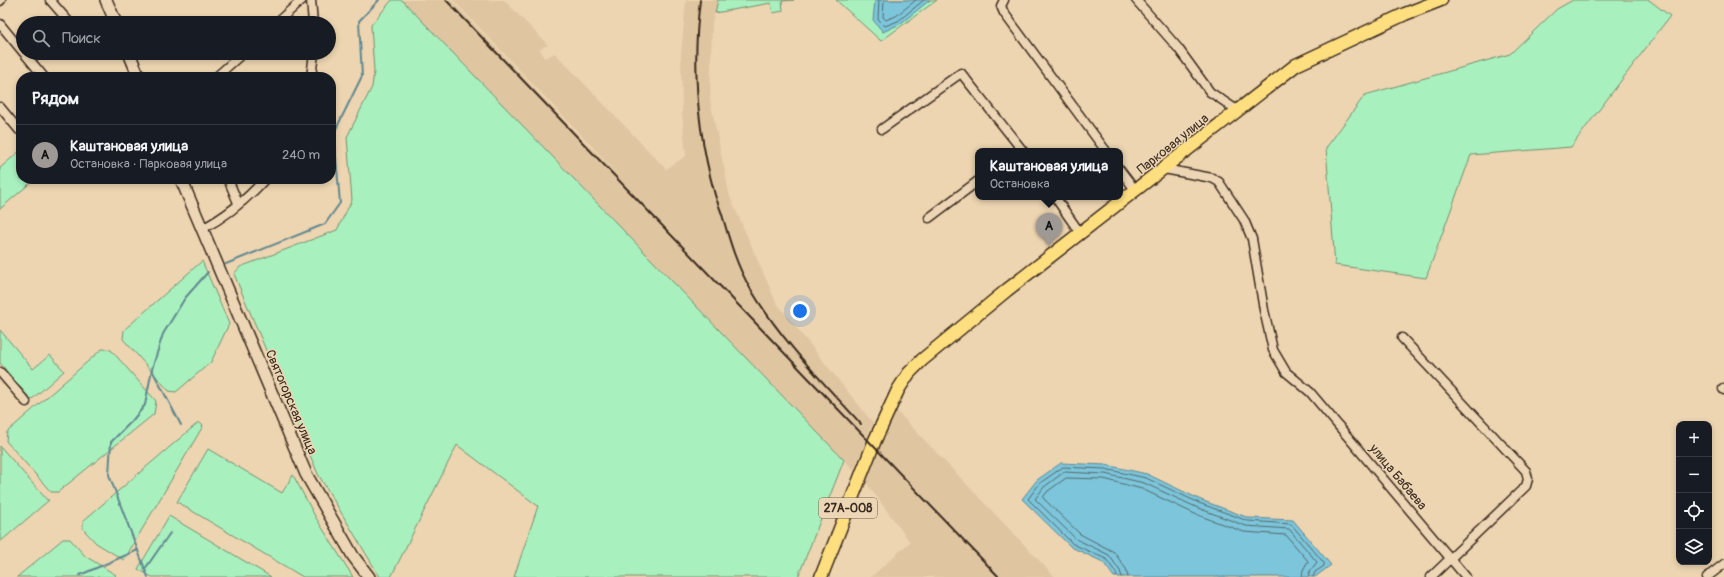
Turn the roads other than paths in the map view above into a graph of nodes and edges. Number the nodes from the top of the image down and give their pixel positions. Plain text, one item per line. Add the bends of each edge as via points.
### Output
1 (50, 0) edge
2 (106, 0) edge
3 (302, 0) edge
4 (311, 0) edge
5 (1004, 0) edge
6 (1136, 0) edge
7 (1441, 0) edge
8 (64, 16) edge
9 (113, 16) edge
10 (284, 16) edge
11 (312, 16) edge
12 (0, 24) edge
13 (16, 43) edge
14 (30, 60) edge
15 (132, 60) edge
16 (235, 60) edge
17 (313, 60) edge
18 (40, 72) edge
19 (137, 72) edge
20 (222, 72) edge
21 (312, 72) edge
22 (0, 107) edge
23 (1237, 110) junction
24 (16, 126) edge
25 (882, 129) dead end
26 (1018, 148) edge
27 (1104, 148) edge
28 (1164, 170) junction
29 (1123, 174) edge
30 (975, 183) edge
31 (184, 184) edge
32 (230, 184) edge
33 (260, 184) edge
34 (1136, 191) junction
35 (1057, 200) edge
36 (238, 203) junction
37 (929, 218) dead end
38 (202, 229) junction
39 (1080, 234) junction
40 (1402, 338) dead end
41 (0, 372) edge
42 (26, 402) dead end
43 (1451, 558) junction
44 (1724, 564) edge
45 (369, 577) edge
46 (821, 577) edge
47 (1431, 577) edge
48 (1466, 577) edge
49 (1706, 577) edge

1 - 8 street
2 - 9 street
3 - 10 street
4 - 11 street
5 - 27 street via 1001,6 1004,12
6 - 23 street via 1178,48 1210,92
7 - 23 main road, Парковая улица / 27А-008 via 1405,14 1296,66
12 - 13 street
14 - 18 street
15 - 19 street
16 - 20 street
17 - 21 street
22 - 24 street
23 - 28 main road, Парковая улица / 27А-008
25 - 26 street via 961,73
28 - 34 main road, Парковая улица / 27А-008
28 - 43 street, улица Бабаева via 1212,178 1219,182 1244,220 1252,239 1273,350 1286,372 1310,392
29 - 34 street
30 - 37 street
31 - 38 street, Святогорская улица
32 - 36 street
33 - 36 street
34 - 39 main road, Парковая улица / 27А-008
35 - 39 street
36 - 38 street via 222,218
38 - 45 street, Святогорская улица via 306,474 353,556
39 - 46 main road, Парковая улица / 27А-008 via 994,300 909,373 898,390 875,440
40 - 43 street via 1526,472 1528,479 1526,486
41 - 42 street
43 - 47 street
43 - 48 street, улица Бабаева
44 - 49 street

